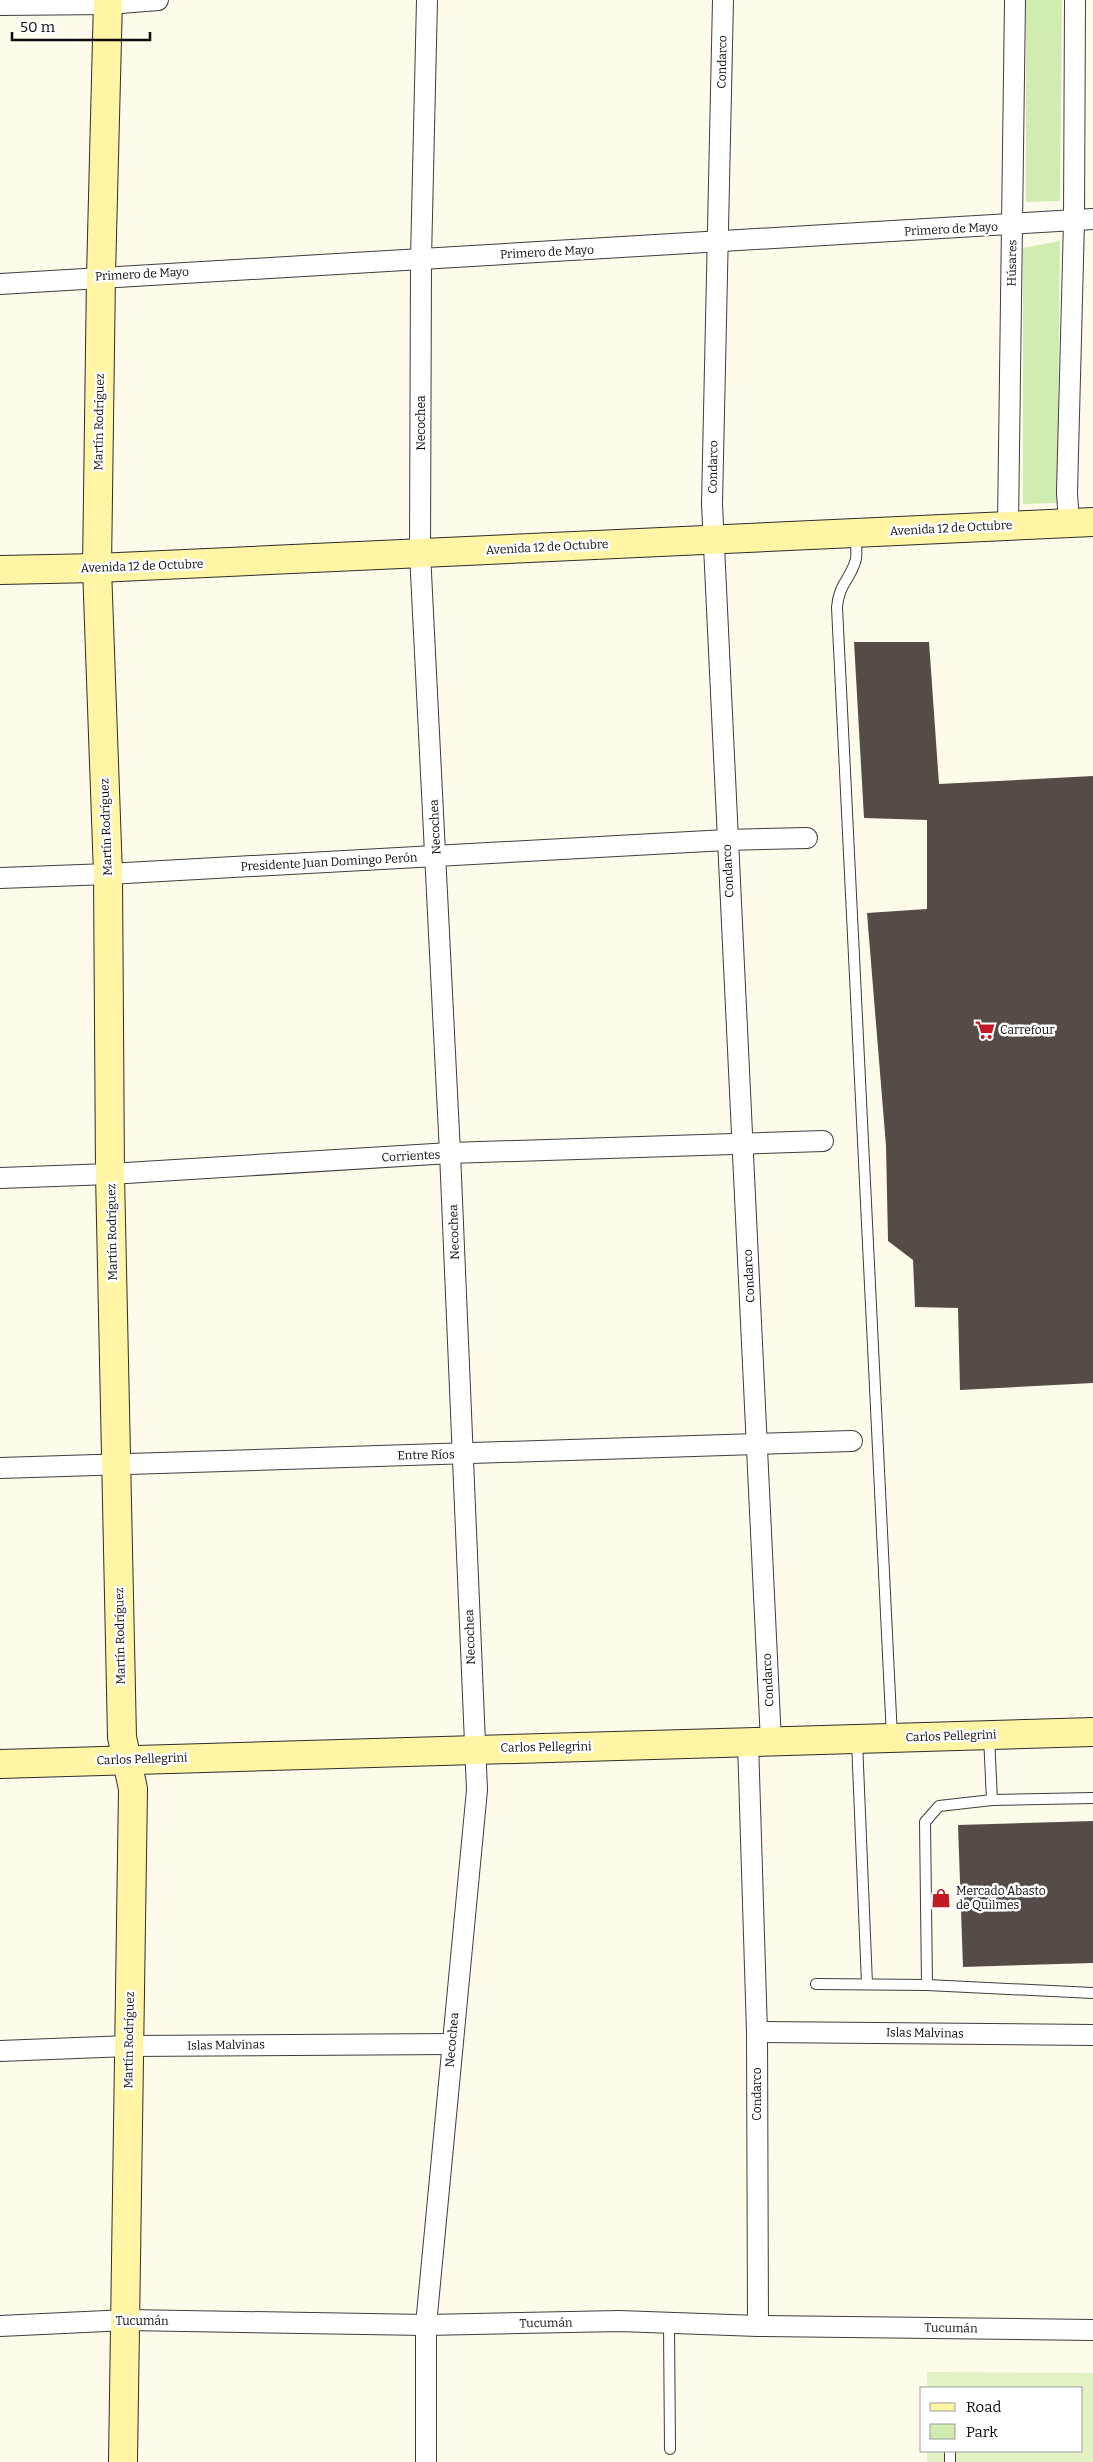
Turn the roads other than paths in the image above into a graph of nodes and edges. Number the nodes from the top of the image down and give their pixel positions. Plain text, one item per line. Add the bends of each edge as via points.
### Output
1 (158, 0) edge
2 (427, 0) edge
3 (723, 0) edge
4 (1015, 0) edge
5 (1075, 0) edge
6 (108, 2) edge
7 (0, 4) edge
8 (1083, 220) edge
9 (1013, 225) junction
10 (718, 242) junction
11 (422, 258) junction
12 (101, 276) junction
13 (0, 284) edge
14 (1081, 522) edge
15 (1008, 525) junction
16 (855, 532) junction
17 (713, 538) junction
18 (420, 553) junction
19 (97, 568) junction
20 (0, 570) edge
21 (807, 838) dead end
22 (726, 840) junction
23 (436, 856) junction
24 (108, 874) junction
25 (0, 878) edge
26 (823, 1141) dead end
27 (742, 1144) junction
28 (450, 1154) junction
29 (110, 1174) junction
30 (0, 1178) edge
31 (852, 1441) dead end
32 (757, 1444) junction
33 (463, 1454) junction
34 (117, 1463) junction
35 (0, 1468) edge
36 (1093, 1732) edge
37 (989, 1735) junction
38 (892, 1738) junction
39 (857, 1740) junction
40 (760, 1742) junction
41 (475, 1749) junction
42 (126, 1759) junction
43 (0, 1764) edge
44 (1093, 1798) edge
45 (992, 1800) junction
46 (816, 1984) dead end
47 (868, 1984) junction
48 (927, 1985) junction
49 (1093, 1993) edge
50 (757, 2032) junction
51 (1093, 2035) edge
52 (452, 2044) junction
53 (128, 2046) junction
54 (0, 2051) edge
55 (127, 2320) junction
56 (669, 2324) junction
57 (426, 2325) junction
58 (0, 2326) edge
59 (758, 2326) junction
60 (1093, 2330) edge
61 (670, 2449) dead end
62 (123, 2462) edge
63 (426, 2462) edge

1 - 6 street
2 - 11 street, Necochea
3 - 10 street, Condarco
4 - 9 street, Húsares
5 - 8 street
6 - 7 street
6 - 12 street, Martín Rodríguez
8 - 9 street, Primero de Mayo
8 - 14 street via 1067,493
9 - 10 street, Primero de Mayo
9 - 15 street, Húsares
10 - 11 street, Primero de Mayo
10 - 17 street, Condarco
11 - 12 street, Primero de Mayo
11 - 18 street, Necochea
12 - 13 street, Primero de Mayo
12 - 19 street, Martín Rodríguez
14 - 15 street, Avenida 12 de Octubre
15 - 16 street, Avenida 12 de Octubre
16 - 17 street, Avenida 12 de Octubre
16 - 38 lane via 856,558 838,592 837,607
17 - 18 street, Avenida 12 de Octubre
17 - 22 street, Condarco
18 - 19 street, Avenida 12 de Octubre
18 - 23 street, Necochea
19 - 20 street, Avenida 12 de Octubre
19 - 24 street, Martín Rodríguez
21 - 22 street, Presidente Juan Domingo Perón
22 - 23 street, Presidente Juan Domingo Perón
22 - 27 street, Condarco
23 - 24 street, Presidente Juan Domingo Perón
23 - 28 street, Necochea
24 - 25 street, Presidente Juan Domingo Perón
24 - 29 street, Martín Rodríguez
26 - 27 street, Corrientes
27 - 28 street, Corrientes
27 - 32 street, Condarco
28 - 29 street, Corrientes
28 - 33 street, Necochea
29 - 30 street, Corrientes
29 - 34 street, Martín Rodríguez
31 - 32 street, Entre Ríos
32 - 33 street, Entre Ríos
32 - 40 street, Condarco
33 - 34 street, Entre Ríos
33 - 41 street, Necochea
34 - 35 street, Entre Ríos
34 - 42 street, Martín Rodríguez via 122,1737
36 - 37 street, Carlos Pellegrini
37 - 38 street, Carlos Pellegrini
37 - 45 lane
38 - 39 street, Carlos Pellegrini
39 - 40 street, Carlos Pellegrini
39 - 47 lane
40 - 41 street, Carlos Pellegrini
40 - 50 street, Condarco
41 - 42 street, Carlos Pellegrini
41 - 52 street, Necochea via 477,1790
42 - 43 street, Carlos Pellegrini
42 - 53 street, Martín Rodríguez via 133,1789
44 - 45 lane
45 - 48 lane via 939,1806 925,1822
46 - 47 lane
47 - 48 lane
48 - 49 lane
50 - 51 street, Islas Malvinas
50 - 59 street, Condarco
52 - 53 street, Islas Malvinas
52 - 57 street, Necochea
53 - 54 street, Islas Malvinas
53 - 55 street, Martín Rodríguez
55 - 57 street, Tucumán
55 - 58 street, Tucumán
55 - 62 street, Martín Rodríguez
56 - 57 street, Tucumán
56 - 59 street, Tucumán
56 - 61 lane
57 - 63 street, Necochea
59 - 60 street, Tucumán

